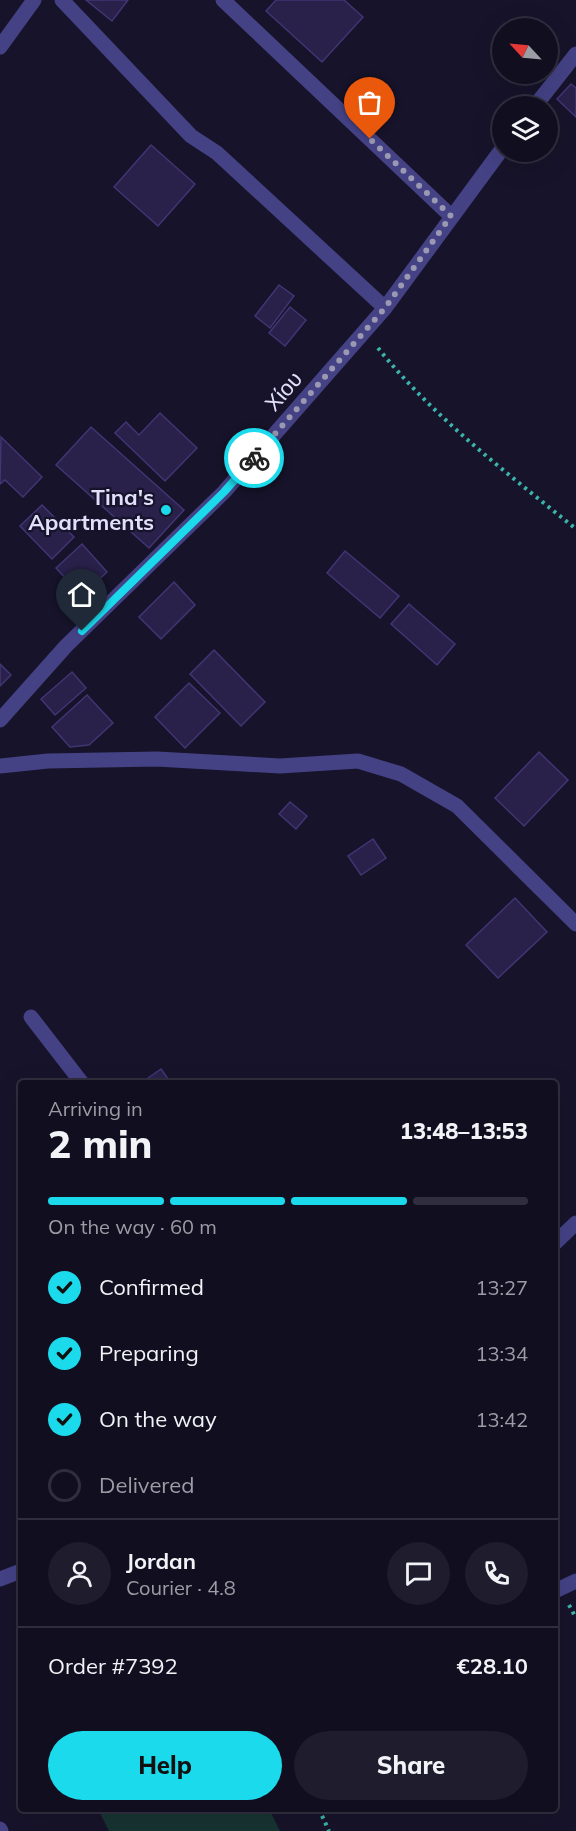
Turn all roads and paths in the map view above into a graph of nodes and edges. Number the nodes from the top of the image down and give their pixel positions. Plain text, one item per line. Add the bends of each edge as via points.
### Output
1 (34, 0) edge
2 (62, 0) edge
3 (223, 0) edge
4 (0, 47) edge
5 (576, 54) edge
6 (544, 96) edge
7 (492, 162) edge
8 (451, 216) junction
9 (385, 308) junction
10 (364, 331) junction
11 (576, 529) edge
12 (0, 720) edge
13 (0, 766) edge
14 (576, 924) edge
15 (31, 1017) dead end
16 (80, 1080) edge
17 (576, 1223) edge
18 (558, 1240) edge
19 (18, 1572) edge
20 (0, 1579) edge
21 (576, 1581) edge
22 (558, 1590) edge
23 (320, 1812) edge
24 (329, 1831) edge

1 - 4 street
2 - 9 street via 191,136 217,153
3 - 8 street
5 - 6 street
7 - 8 street, Χίου
8 - 9 street, Χίου
9 - 10 street, Χίου
10 - 11 path via 402,378 492,461
10 - 12 street, Χίου via 224,492 66,646
13 - 14 street via 48,761 280,766 358,761 400,774 458,806
15 - 16 street
17 - 18 street
19 - 20 street
21 - 22 street
23 - 24 path

